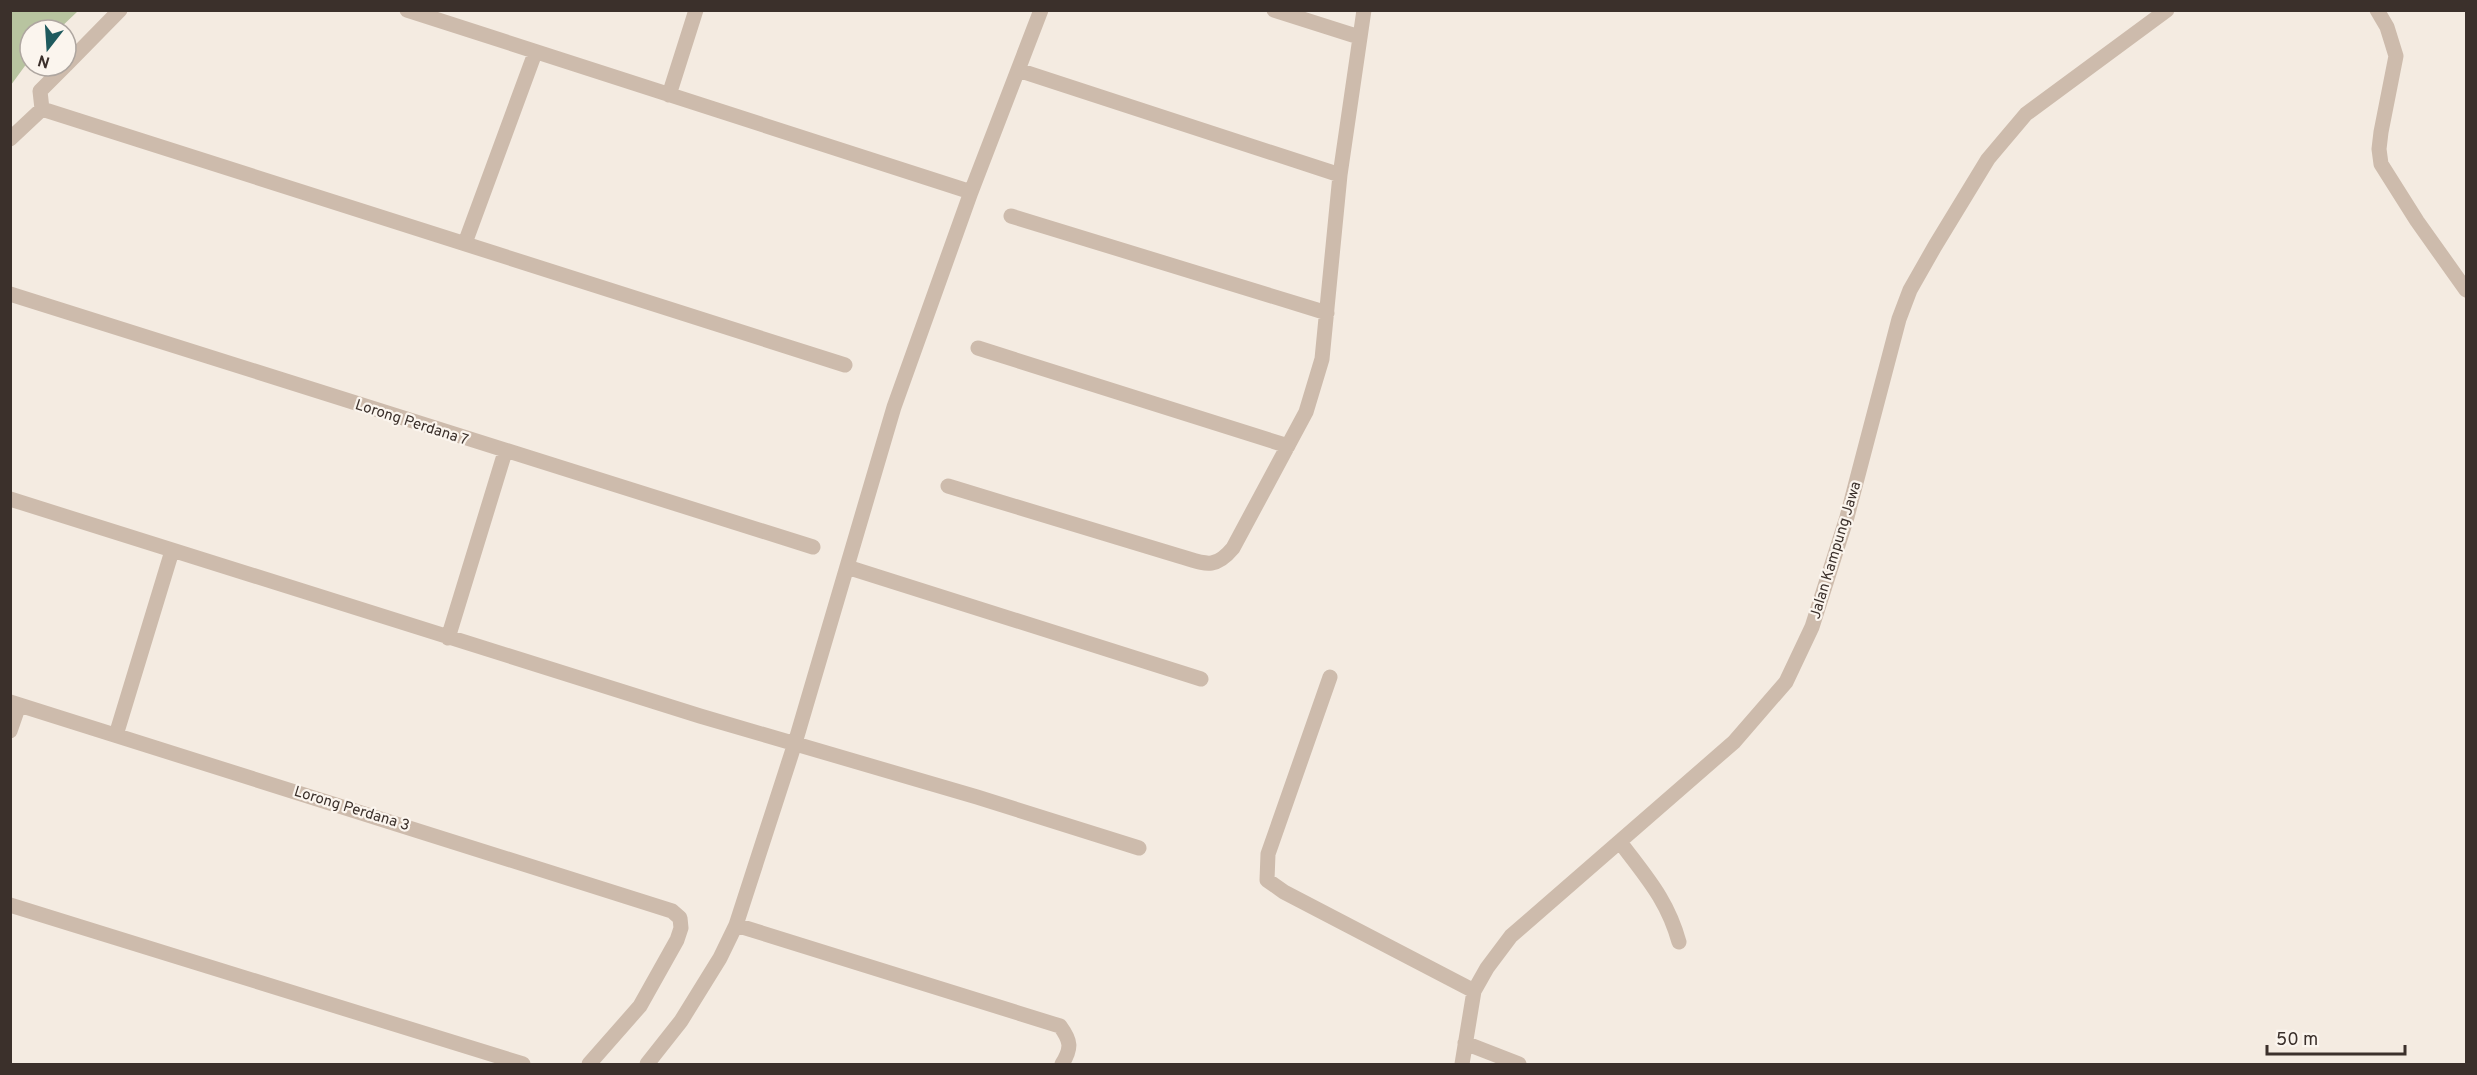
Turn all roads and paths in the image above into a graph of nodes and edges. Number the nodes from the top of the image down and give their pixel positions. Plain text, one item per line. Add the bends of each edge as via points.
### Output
1 (120, 10) edge
2 (406, 10) edge
3 (696, 10) edge
4 (1041, 10) edge
5 (1274, 10) edge
6 (1364, 10) edge
7 (2167, 10) edge
8 (2377, 10) edge
9 (1359, 37) junction
10 (535, 53) junction
11 (78, 54) edge
12 (1018, 70) junction
13 (54, 78) edge
14 (669, 95) junction
15 (42, 109) junction
16 (10, 139) edge
17 (1340, 175) junction
18 (971, 192) junction
19 (1011, 216) dead end
20 (465, 243) junction
21 (2466, 290) edge
22 (10, 294) edge
23 (1326, 313) junction
24 (978, 348) dead end
25 (846, 365) dead end
26 (1288, 446) junction
27 (506, 452) junction
28 (948, 486) dead end
29 (10, 499) edge
30 (813, 547) dead end
31 (172, 551) junction
32 (847, 567) junction
33 (448, 638) junction
34 (1330, 677) dead end
35 (1201, 679) dead end
36 (15, 703) edge
37 (10, 731) edge
38 (116, 735) junction
39 (795, 743) junction
40 (1620, 842) junction
41 (1140, 848) dead end
42 (10, 905) edge
43 (736, 925) junction
44 (1679, 942) dead end
45 (1474, 991) junction
46 (1465, 1043) junction
47 (523, 1065) edge
48 (589, 1065) edge
49 (648, 1065) edge
50 (1062, 1065) edge
51 (1462, 1065) edge
52 (1519, 1065) edge

1 - 11 street
2 - 10 street
3 - 14 street
4 - 12 street
5 - 9 street
6 - 9 street
7 - 40 street, Jalan Kampung Jawa via 2026,114 1988,159 1910,290 1844,527 1812,627 1786,682 1734,742
8 - 21 street via 2396,56 2381,132 2381,164
9 - 17 street
10 - 14 street
10 - 20 street
12 - 17 street
12 - 18 street
13 - 15 street via 40,91
14 - 18 street
15 - 16 street
15 - 20 street
17 - 23 street
18 - 32 street via 894,407
19 - 23 street
20 - 25 street
22 - 27 street, Lorong Perdana 7
23 - 26 street via 1322,359 1306,412
24 - 26 street
26 - 28 street via 1233,548 1222,562 1211,564
27 - 30 street, Lorong Perdana 7
27 - 33 street
29 - 31 street
31 - 33 street
31 - 38 street
32 - 35 street
32 - 39 street
33 - 39 street
34 - 45 street via 1268,854 1267,880
36 - 37 street
36 - 38 street, Lorong Perdana 3
38 - 48 street, Lorong Perdana 3 via 672,911 680,918 681,928 640,1006
39 - 41 street
39 - 43 street
40 - 44 street via 1661,896
40 - 45 street, Jalan Kampung Jawa via 1511,936
42 - 47 street
43 - 49 street via 681,1021
43 - 50 street via 1060,1026 1070,1039 1069,1053
45 - 46 street, Jalan Kampung Jawa
46 - 51 street, Jalan Kampung Jawa
46 - 52 street

